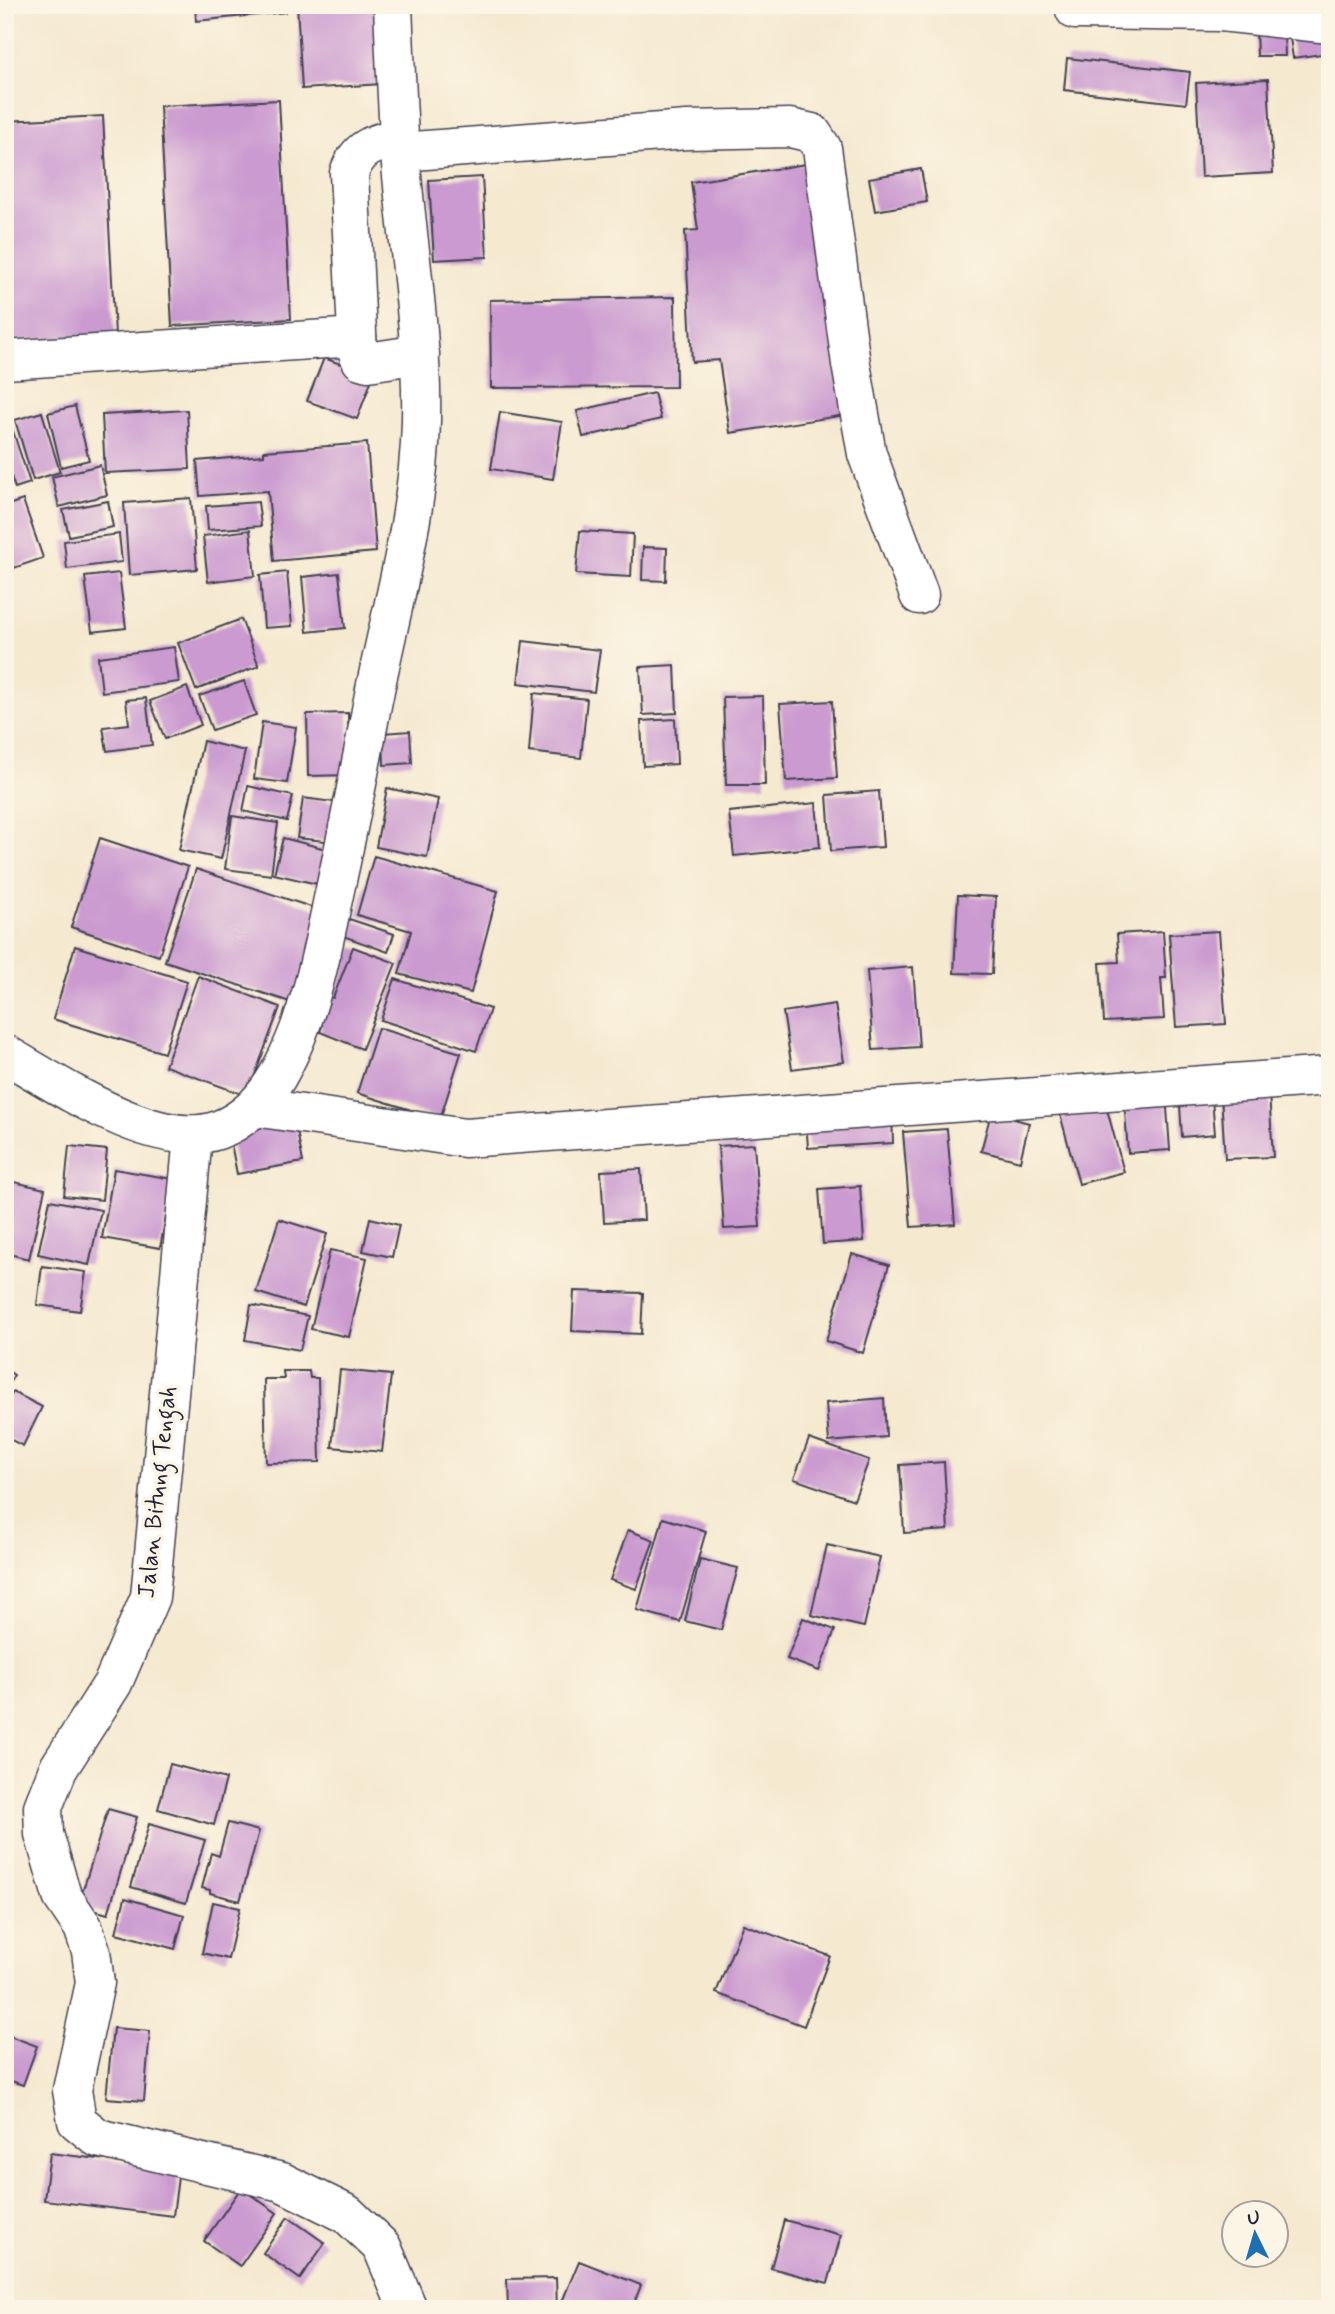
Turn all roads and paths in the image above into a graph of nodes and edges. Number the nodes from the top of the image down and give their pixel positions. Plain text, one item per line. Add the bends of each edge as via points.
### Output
1 (393, 5) edge
2 (1075, 10) dead end
3 (1330, 24) edge
4 (400, 144) junction
5 (357, 337) junction
6 (420, 354) junction
7 (5, 360) edge
8 (919, 596) dead end
9 (5, 1054) edge
10 (1330, 1076) edge
11 (255, 1107) junction
12 (193, 1136) junction
13 (408, 2309) edge

1 - 4 street
2 - 3 street via 1221,12
4 - 5 street via 370,145 354,158 349,173
4 - 6 street
4 - 8 street via 687,130 790,128 812,133 822,148 867,454
5 - 6 street via 361,360 368,362
5 - 7 street
6 - 11 street via 419,463 412,512 326,935 295,1039
9 - 12 street via 131,1122
10 - 11 street via 465,1138
11 - 12 street via 237,1122
12 - 13 street, Jalan Bitung Tengah via 150,1597 113,1683 58,1769 43,1807 50,1859 62,1896 83,1927 95,1983 72,2090 77,2121 98,2138 282,2182 347,2214 382,2246

